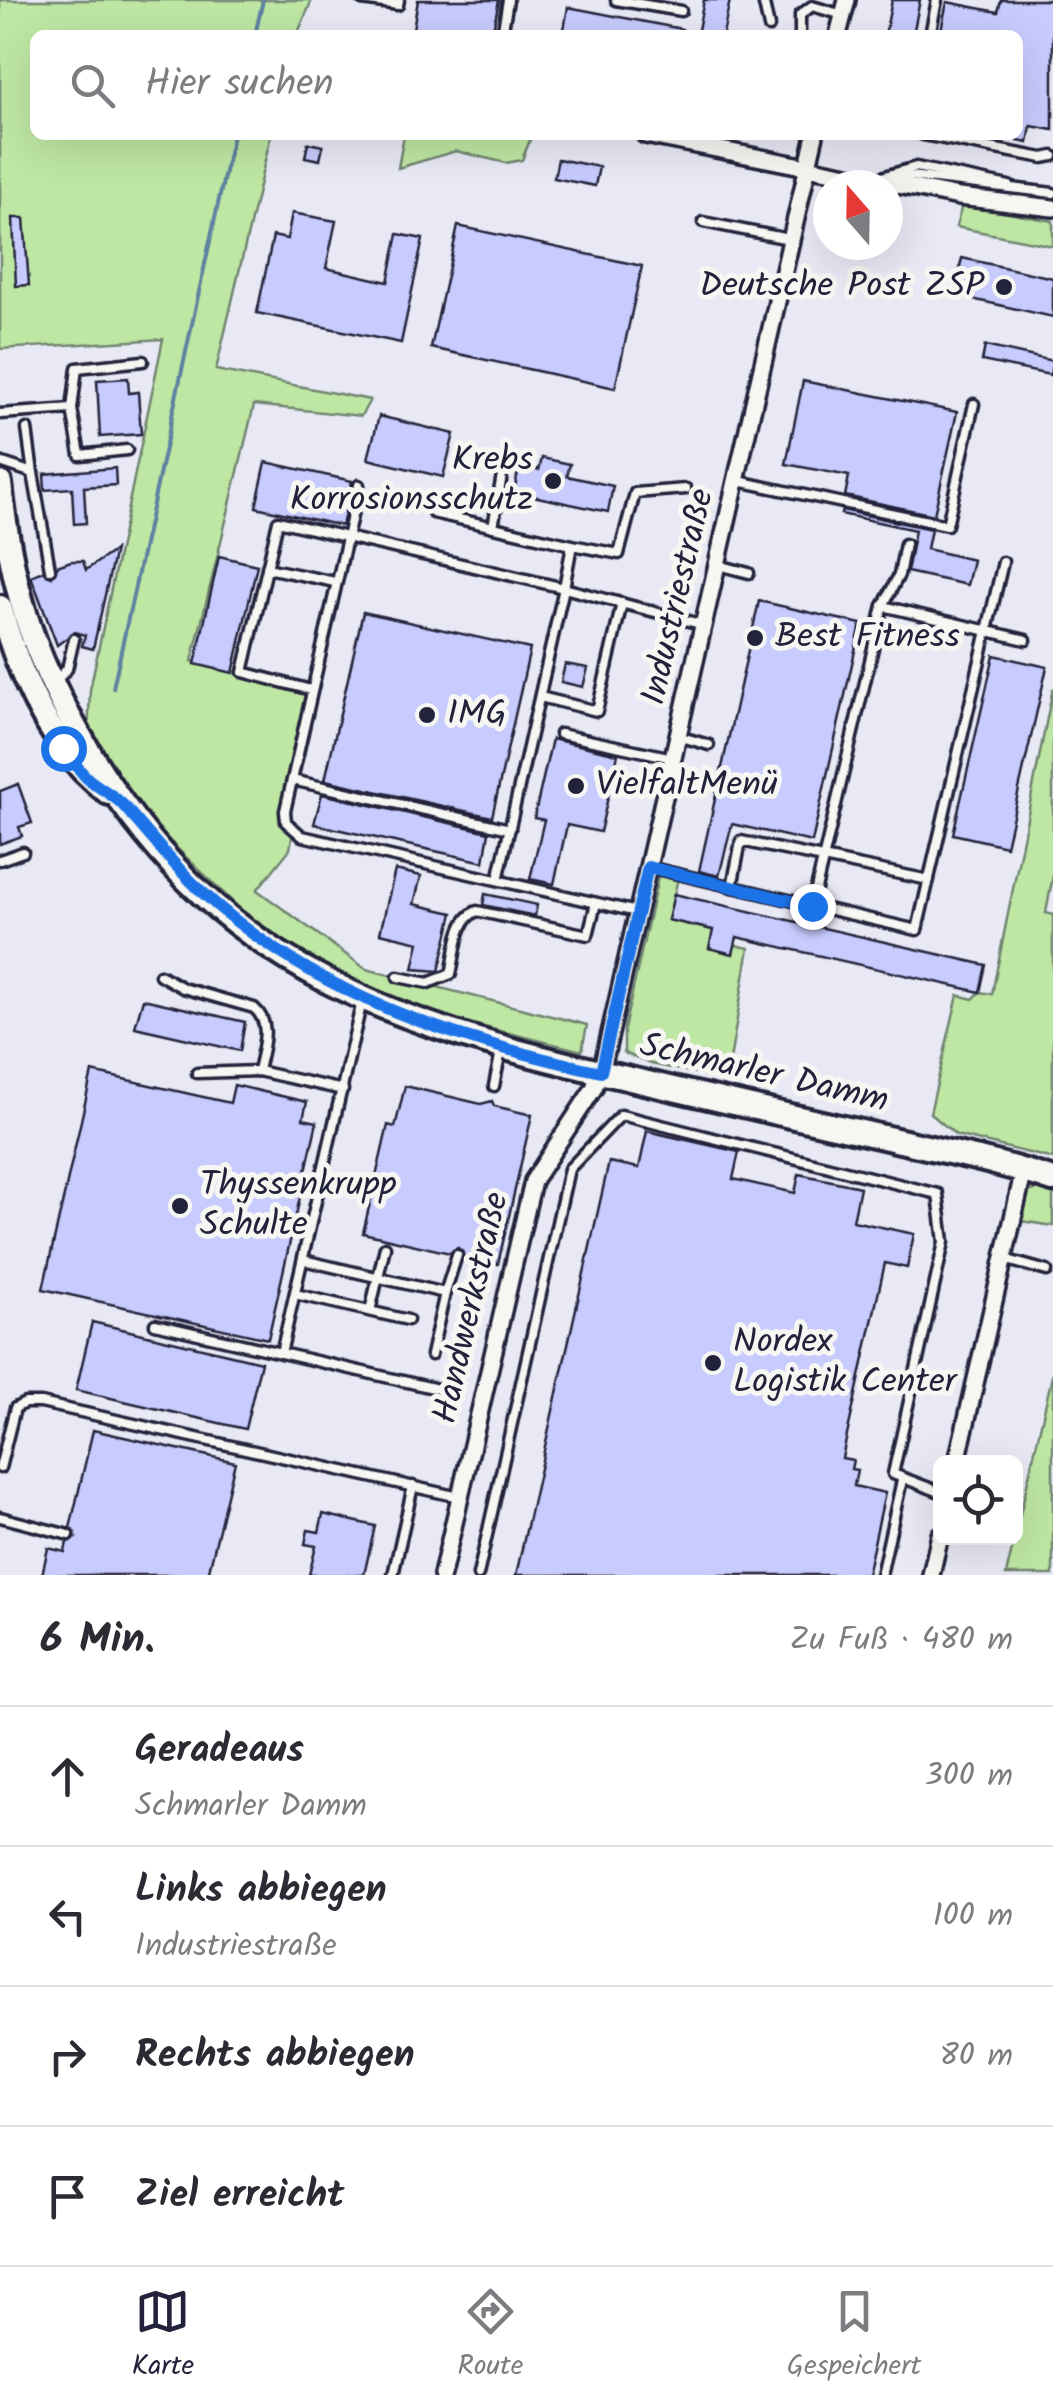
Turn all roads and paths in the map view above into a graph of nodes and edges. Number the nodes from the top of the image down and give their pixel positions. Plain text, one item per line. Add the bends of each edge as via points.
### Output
1 (362, 0) edge
2 (399, 0) edge
3 (508, 0) edge
4 (616, 0) edge
5 (763, 0) edge
6 (936, 0) edge
7 (845, 7) edge
8 (681, 11) dead end
9 (769, 27) dead end
10 (503, 30) edge
11 (800, 30) edge
12 (931, 30) edge
13 (815, 140) edge
14 (949, 140) edge
15 (704, 141) edge
16 (1053, 156) edge
17 (809, 166) junction
18 (828, 170) edge
19 (898, 170) edge
20 (903, 184) edge
21 (1053, 194) edge
22 (1053, 208) edge
23 (703, 222) dead end
24 (789, 240) junction
25 (142, 361) dead end
26 (974, 404) dead end
27 (72, 409) junction
28 (0, 414) edge
29 (27, 430) dead end
30 (127, 450) dead end
31 (0, 462) edge
32 (464, 462) dead end
33 (33, 472) junction
34 (744, 482) dead end
35 (0, 483) edge
36 (359, 485) dead end
37 (686, 488) dead end
38 (433, 513) dead end
39 (494, 527) junction
40 (346, 537) junction
41 (905, 544) dead end
42 (572, 545) junction
43 (4, 554) edge
44 (1003, 562) dead end
45 (718, 565) junction
46 (267, 568) junction
47 (50, 569) dead end
48 (749, 573) dead end
49 (335, 582) junction
50 (564, 588) junction
51 (622, 603) junction
52 (883, 606) junction
53 (0, 607) edge
54 (704, 625) junction
55 (986, 631) junction
56 (74, 639) dead end
57 (1026, 640) dead end
58 (52, 686) junction
59 (311, 690) junction
60 (540, 697) junction
61 (560, 734) dead end
62 (678, 736) junction
63 (710, 745) dead end
64 (673, 758) junction
65 (292, 780) junction
66 (120, 802) junction
67 (510, 829) junction
68 (22, 852) dead end
69 (823, 857) junction
70 (0, 860) edge
71 (648, 867) junction
72 (498, 880) junction
73 (929, 880) junction
74 (732, 887) junction
75 (596, 903) junction
76 (812, 906) junction
77 (638, 912) junction
78 (160, 975) dead end
79 (398, 977) dead end
80 (362, 1001) junction
81 (501, 1049) junction
82 (258, 1070) junction
83 (601, 1072) junction
84 (198, 1073) dead end
85 (494, 1086) dead end
86 (343, 1090) junction
87 (1024, 1170) junction
88 (1053, 1180) edge
89 (385, 1247) dead end
90 (457, 1255) dead end
91 (1004, 1259) junction
92 (304, 1260) junction
93 (1047, 1271) dead end
94 (378, 1278) junction
95 (446, 1293) junction
96 (296, 1294) junction
97 (370, 1311) junction
98 (408, 1320) dead end
99 (155, 1324) dead end
100 (282, 1353) junction
101 (431, 1355) dead end
102 (442, 1390) dead end
103 (959, 1455) edge
104 (0, 1468) edge
105 (902, 1480) junction
106 (413, 1486) junction
107 (933, 1490) edge
108 (459, 1496) junction
109 (0, 1517) edge
110 (69, 1535) dead end
111 (938, 1545) edge
112 (394, 1575) edge
113 (442, 1575) edge
114 (478, 1575) edge
115 (881, 1575) edge
116 (931, 1575) edge

1 - 2 lane
3 - 10 lane
4 - 8 lane
5 - 9 lane
6 - 12 lane
7 - 11 lane via 812,6 800,15
13 - 17 street, Industriestraße
14 - 16 lane
15 - 17 street
17 - 18 street
17 - 24 street, Industriestraße
19 - 21 lane via 916,166
20 - 22 street
23 - 24 lane
24 - 45 street, Industriestraße
25 - 27 lane via 77,368
26 - 34 lane via 947,525
27 - 28 lane
27 - 30 lane via 80,455
29 - 33 lane
31 - 33 lane
32 - 39 lane via 503,469
33 - 47 lane
35 - 43 street, Schmarler Damm
36 - 40 lane
37 - 42 lane via 635,493 618,554
38 - 39 lane
39 - 42 lane
40 - 46 lane via 278,521
40 - 49 lane
40 - 50 lane
41 - 52 lane via 899,576
42 - 50 lane
43 - 58 street, Schmarler Damm
44 - 55 lane
45 - 48 lane
45 - 54 street, Industriestraße
46 - 49 lane
46 - 59 lane via 243,672
49 - 59 lane
50 - 51 lane
50 - 60 lane
51 - 54 lane
51 - 60 lane via 597,711
52 - 55 lane
52 - 69 lane
53 - 66 street, Schmarler Damm via 19,662 63,748 87,778
54 - 62 street, Industriestraße
55 - 57 lane
55 - 73 lane
56 - 58 lane via 68,668
58 - 66 street, Schmarler Damm
59 - 65 lane
60 - 67 lane
61 - 64 lane
62 - 63 lane
62 - 64 street, Industriestraße
64 - 71 street, Industriestraße
65 - 67 lane
65 - 72 lane via 285,811 294,832
66 - 80 street, Schmarler Damm via 234,920
67 - 72 lane
68 - 70 lane
69 - 73 lane
69 - 74 lane via 742,842
69 - 76 lane
71 - 74 lane
71 - 77 street, Industriestraße
72 - 75 lane
73 - 76 lane via 918,930
74 - 76 lane
75 - 77 lane
75 - 79 lane via 588,935 477,910 463,921 451,974 428,984
77 - 83 street, Industriestraße
78 - 82 lane via 262,1015 266,1030
80 - 81 street, Schmarler Damm
80 - 86 lane
81 - 83 street, Schmarler Damm
81 - 85 lane
82 - 84 lane
82 - 86 lane
83 - 87 street, Schmarler Damm
83 - 108 street, Handwerkstraße via 532,1181
86 - 92 lane
87 - 88 street, Schmarler Damm
87 - 91 street
89 - 94 lane
90 - 95 lane
91 - 93 lane
91 - 103 street
92 - 94 lane
92 - 96 lane
94 - 95 lane
94 - 97 lane
95 - 101 lane
96 - 97 lane
96 - 100 lane
97 - 98 lane
99 - 100 lane
100 - 102 lane
104 - 106 lane via 16,1408 41,1403
105 - 107 lane
105 - 114 lane via 893,1474 944,1242 938,1194 621,1116 569,1169
105 - 115 lane
106 - 108 lane
106 - 112 lane
108 - 113 street, Handwerkstraße
109 - 110 lane
111 - 116 street

